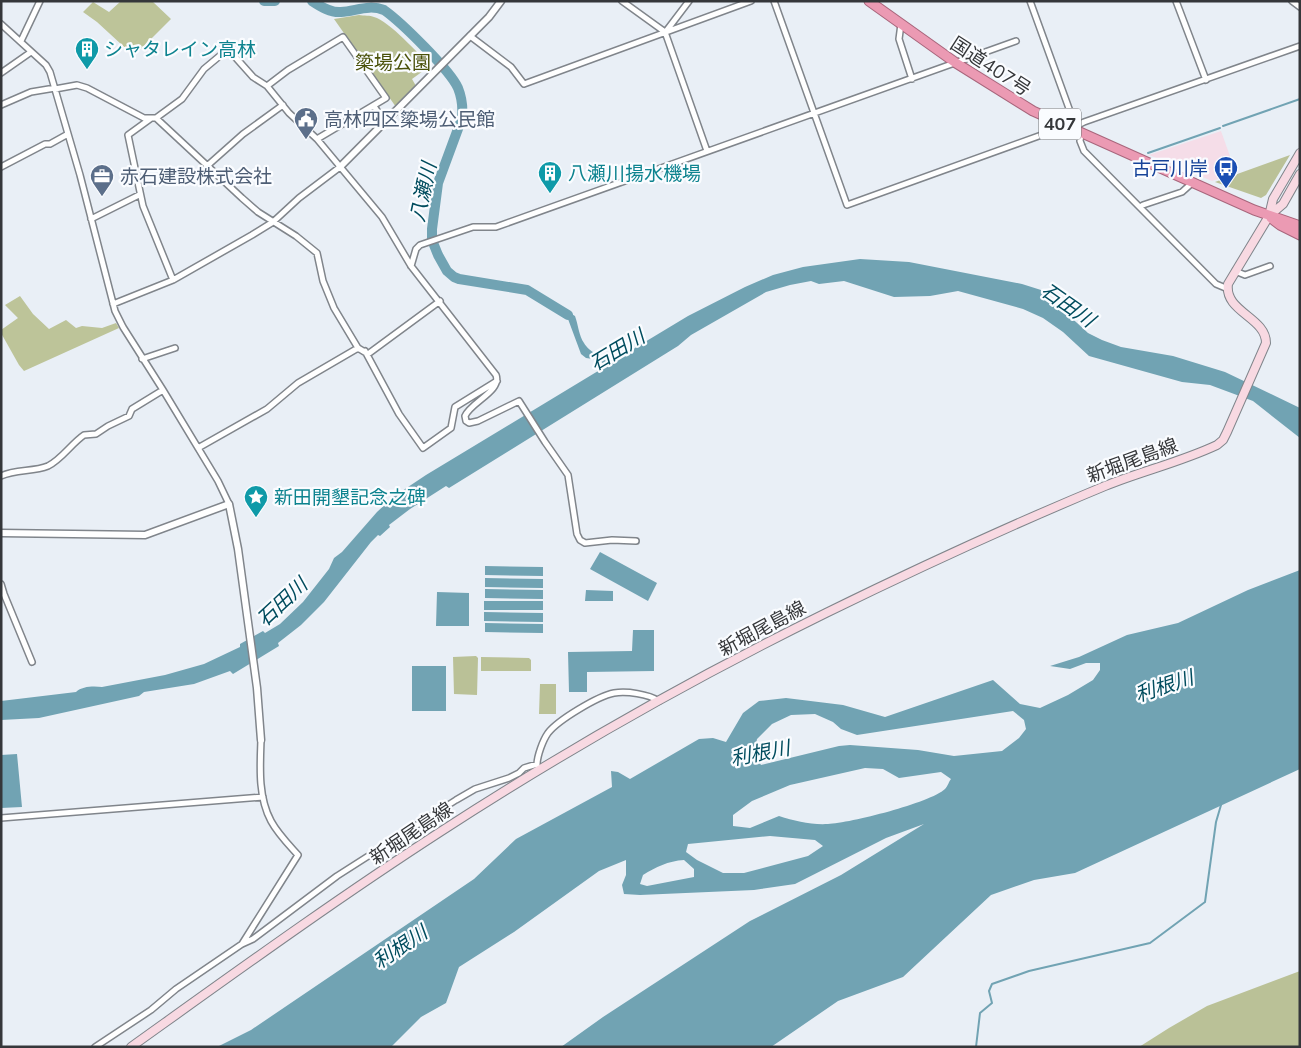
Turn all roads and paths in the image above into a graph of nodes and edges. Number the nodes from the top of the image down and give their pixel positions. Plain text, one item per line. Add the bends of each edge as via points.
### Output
1 (40, 1) edge
2 (501, 1) edge
3 (622, 1) edge
4 (689, 1) edge
5 (752, 1) edge
6 (774, 1) edge
7 (869, 1) edge
8 (1030, 1) edge
9 (1176, 1) edge
10 (1292, 1) edge
11 (1300, 7) edge
12 (1, 24) edge
13 (901, 24) junction
14 (665, 32) junction
15 (470, 36) junction
16 (20, 41) junction
17 (1016, 41) dead end
18 (1300, 46) edge
19 (31, 52) junction
20 (956, 63) junction
21 (1, 73) edge
22 (912, 79) junction
23 (1206, 80) junction
24 (267, 86) junction
25 (55, 89) junction
26 (1, 105) edge
27 (283, 105) junction
28 (374, 106) junction
29 (814, 113) junction
30 (153, 119) junction
31 (385, 123) junction
32 (1056, 123) junction
33 (1079, 129) junction
34 (68, 134) junction
35 (316, 139) junction
36 (707, 152) junction
37 (1300, 153) edge
38 (1, 166) edge
39 (207, 166) junction
40 (340, 167) junction
41 (1300, 174) edge
42 (1192, 183) junction
43 (140, 195) junction
44 (1140, 207) junction
45 (1269, 216) junction
46 (91, 219) junction
47 (273, 222) junction
48 (1300, 226) edge
49 (1300, 235) edge
50 (411, 266) junction
51 (1270, 266) dead end
52 (1235, 271) junction
53 (173, 280) junction
54 (1228, 289) junction
55 (440, 301) junction
56 (113, 304) junction
57 (175, 348) dead end
58 (358, 348) junction
59 (365, 352) junction
60 (142, 359) junction
61 (498, 381) junction
62 (163, 390) junction
63 (198, 448) junction
64 (1, 476) edge
65 (229, 504) junction
66 (1, 533) edge
67 (636, 542) dead end
68 (2, 586) edge
69 (32, 662) dead end
70 (659, 701) junction
71 (261, 740) joint
72 (539, 767) junction
73 (263, 797) junction
74 (1, 818) edge
75 (242, 944) junction
76 (95, 1047) edge
77 (131, 1047) edge

1 - 16 street
2 - 15 street
3 - 14 street
4 - 14 street
5 - 14 street
6 - 29 street
7 - 13 highway, 国道407号 / 407
8 - 33 street
9 - 23 street
10 - 11 street
12 - 16 street
13 - 20 highway, 国道407号 / 407
13 - 22 street via 899,39
14 - 15 street via 524,84 511,67
14 - 36 street
15 - 31 street
16 - 19 street
17 - 20 street
18 - 23 street
19 - 21 street
19 - 25 street via 46,65
20 - 22 street
20 - 32 highway, 国道407号 / 407
22 - 29 street
23 - 33 street
24 - 27 street
24 - 28 street via 343,37 386,98
24 - 30 street via 253,77 228,49 204,68 182,99
25 - 26 street via 31,92
25 - 30 street via 77,85 87,88 144,118
25 - 34 street
27 - 35 street
27 - 39 street
28 - 31 street
28 - 35 street
29 - 32 street via 847,205 1046,133
29 - 36 street
30 - 39 street
30 - 43 street via 128,135
31 - 40 street
32 - 33 highway, 国道407号 / 407
33 - 42 highway, 国道407号 / 407
33 - 44 street via 1084,151
34 - 38 street
34 - 46 street
35 - 40 street
36 - 50 street via 496,227 473,228 424,244 416,249
37 - 45 main road via 1273,199
39 - 47 street
40 - 47 street
40 - 50 street via 388,225
41 - 45 main road via 1283,204
42 - 44 street via 1182,192
42 - 45 highway, 国道407号 / 407
43 - 46 street
43 - 53 street
44 - 54 street via 1216,284
45 - 48 highway, 国道407号 / 407
45 - 49 highway, 国道407号 / 407
45 - 52 main road
46 - 56 street
47 - 53 street
47 - 58 street via 317,253 323,281 334,308
50 - 55 street
51 - 52 street via 1245,275
52 - 54 main road
53 - 56 street
54 - 70 main road, 新堀尾島線 via 1234,304 1264,333 1266,340 1223,440 1217,445 1117,481 892,581
55 - 59 street via 368,354
55 - 61 street
56 - 60 street via 122,327
57 - 60 street
58 - 59 street
58 - 63 street via 298,383 267,409
59 - 61 street via 422,448 450,428 454,410 459,404
60 - 62 street
61 - 67 street via 468,410 466,421 478,421 517,401 568,475 577,534 582,542
62 - 63 street
62 - 64 street via 132,409 129,416 96,434 84,435 48,465
63 - 65 street
65 - 66 street via 145,535
65 - 71 street via 236,531
68 - 69 street
70 - 72 main road, 新堀尾島線
70 - 72 street via 616,692 589,704 556,724 547,734
71 - 73 street
72 - 75 street via 524,768 509,778 475,789 456,800 338,876
72 - 77 main road, 新堀尾島線 via 395,862
73 - 74 street
73 - 75 street via 270,820 298,856
75 - 76 street

